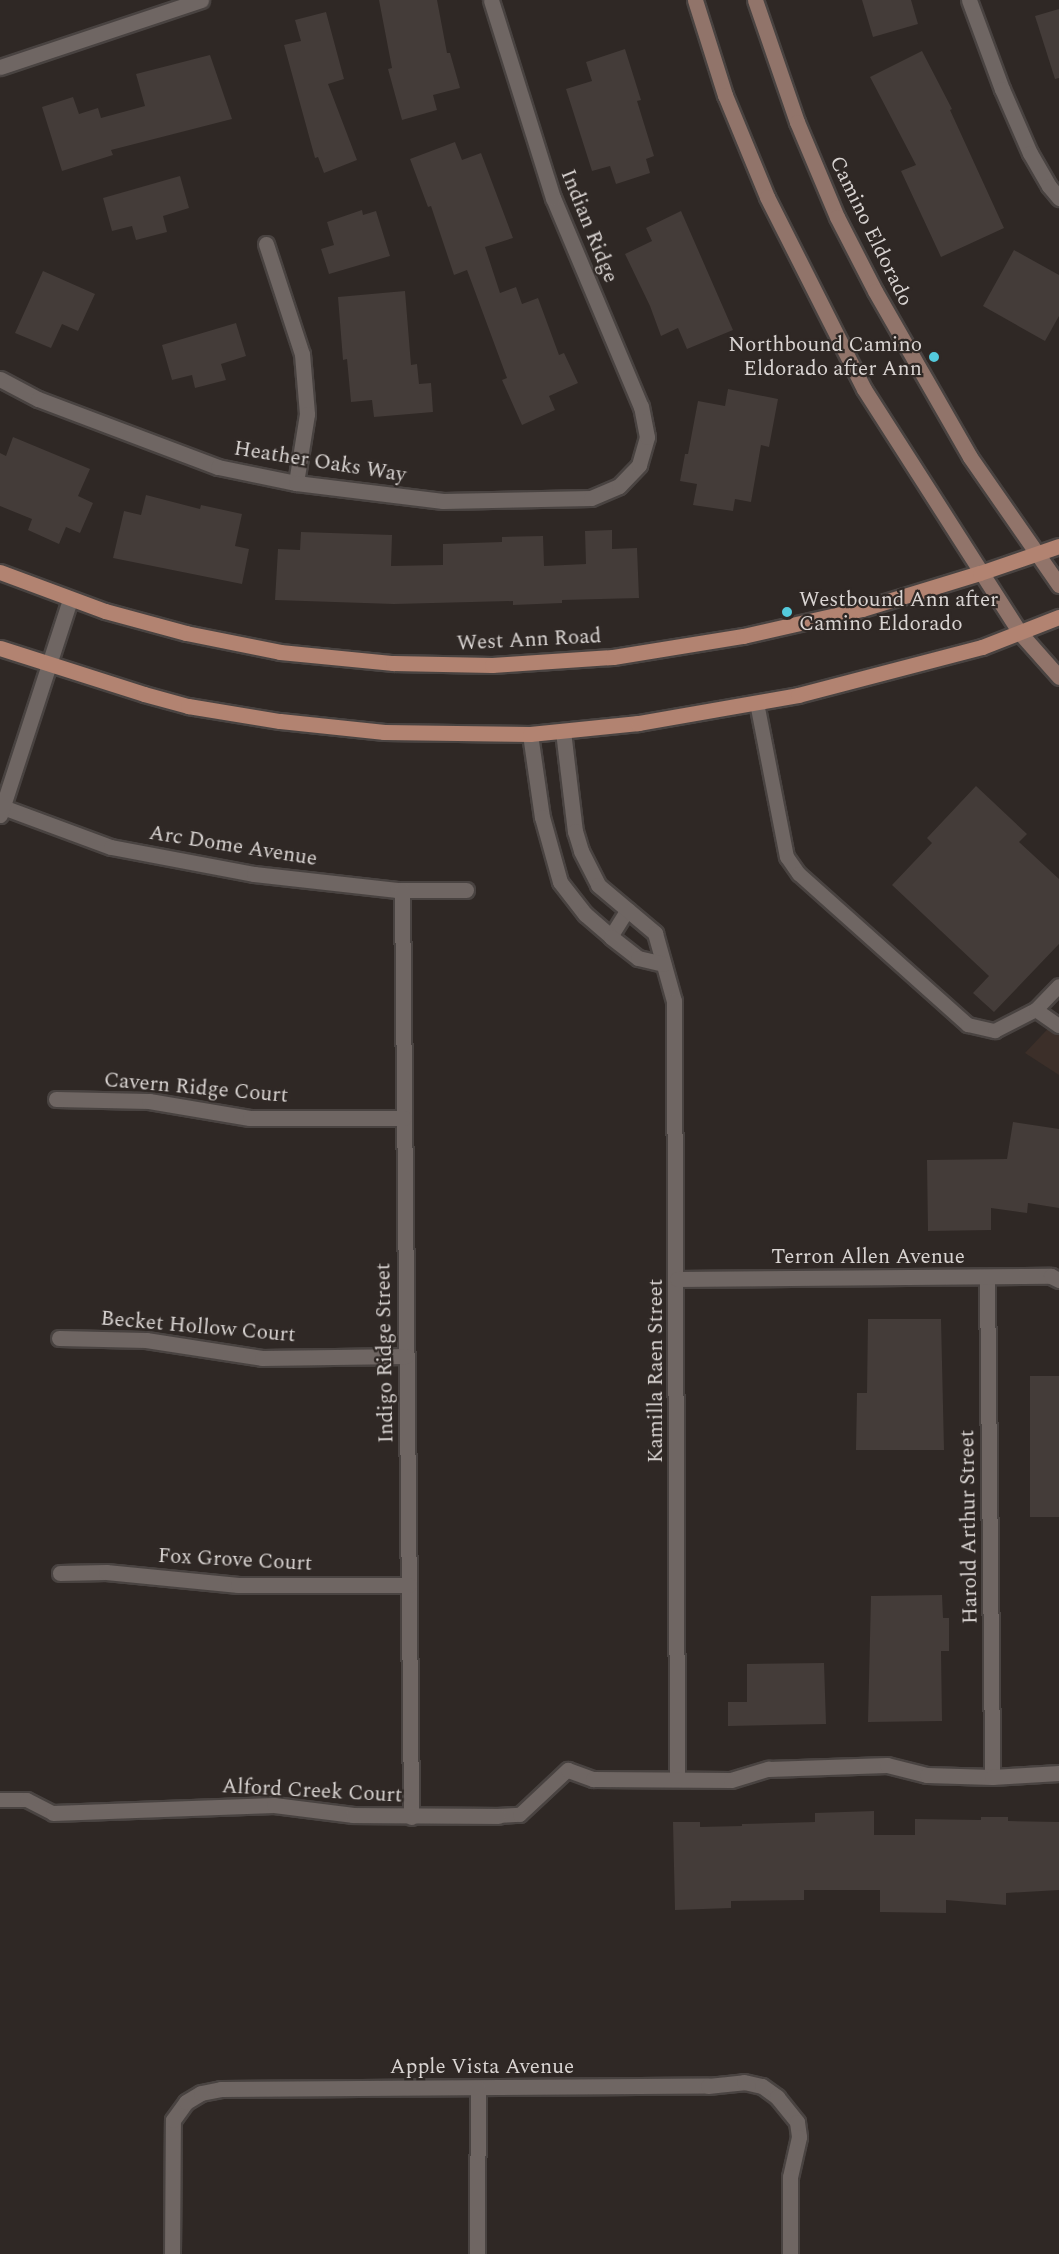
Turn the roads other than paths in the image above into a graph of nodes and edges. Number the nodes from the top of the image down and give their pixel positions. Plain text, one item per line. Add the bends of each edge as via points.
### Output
1 (201, 0) edge
2 (490, 0) edge
3 (695, 0) edge
4 (755, 0) edge
5 (969, 0) edge
6 (0, 67) edge
7 (1059, 198) edge
8 (266, 244) dead end
9 (0, 379) edge
10 (639, 465) joint
11 (296, 483) junction
12 (1059, 546) edge
13 (1036, 554) junction
14 (0, 572) edge
15 (980, 573) junction
16 (1059, 585) edge
17 (70, 600) junction
18 (1059, 617) edge
19 (1020, 633) junction
20 (0, 648) edge
21 (49, 665) junction
22 (1059, 677) edge
23 (757, 703) junction
24 (563, 731) junction
25 (531, 734) junction
26 (1, 809) edge
27 (402, 890) junction
28 (466, 890) dead end
29 (628, 910) junction
30 (611, 937) junction
31 (663, 964) junction
32 (1059, 986) edge
33 (1036, 1011) junction
34 (1059, 1026) edge
35 (56, 1100) dead end
36 (404, 1118) junction
37 (987, 1278) junction
38 (677, 1279) junction
39 (1059, 1280) edge
40 (59, 1338) dead end
41 (406, 1356) junction
42 (60, 1573) dead end
43 (409, 1585) junction
44 (568, 1770) joint
45 (1059, 1773) edge
46 (992, 1777) junction
47 (677, 1779) junction
48 (0, 1800) edge
49 (53, 1813) joint
50 (498, 1816) joint
51 (411, 1817) junction
52 (478, 2088) junction
53 (172, 2254) edge
54 (477, 2254) edge
55 (790, 2254) edge

1 - 6 street
2 - 10 street, Indian Ridge via 553,198 641,407 647,437
3 - 15 main road via 725,95 767,197 811,287 864,389
4 - 13 main road, Camino Eldorado via 797,122 874,291 970,457
5 - 7 street via 1030,153
8 - 11 street via 302,354 307,414
9 - 11 street, Heather Oaks Way via 38,399 218,467
10 - 11 street, Heather Oaks Way via 619,486 591,498 443,501
12 - 13 main road, West Ann Road
13 - 15 main road, West Ann Road
13 - 16 main road, Camino Eldorado
14 - 17 main road, West Ann Road
15 - 17 main road, West Ann Road via 862,609 700,644 613,657 503,665 393,663 280,652 186,633
15 - 19 main road
17 - 21 street
18 - 19 main road
19 - 22 main road
19 - 23 main road via 892,672
20 - 21 main road
21 - 25 main road via 188,706 280,721 384,732
21 - 26 street
23 - 24 main road
23 - 33 lane via 787,857 799,874 968,1025 995,1032
24 - 25 main road
24 - 29 street, Kamilla Raen Street via 581,851 598,885
25 - 30 street via 542,817 560,882 585,914
26 - 27 street, Arc Dome Avenue via 111,847 254,874
27 - 28 street, Arc Dome Avenue
27 - 36 street, Indigo Ridge Street
29 - 30 lane
29 - 31 street, Kamilla Raen Street via 655,933
30 - 31 street via 638,958
31 - 38 street, Kamilla Raen Street via 674,1001
32 - 33 lane
33 - 34 lane
35 - 36 street, Cavern Ridge Court via 149,1101 250,1118
36 - 41 street, Indigo Ridge Street
37 - 38 street, Terron Allen Avenue
37 - 39 street, Terron Allen Avenue via 1051,1276
37 - 46 street, Harold Arthur Street
38 - 47 street, Kamilla Raen Street
40 - 41 street, Becket Hollow Court via 146,1340 262,1358
41 - 43 street, Indigo Ridge Street
42 - 43 street, Fox Grove Court via 105,1572 238,1585
43 - 51 street, Indigo Ridge Street
44 - 47 street via 593,1779
44 - 50 lane via 520,1815
45 - 46 street
46 - 47 street via 927,1775 887,1765 768,1769 731,1780
48 - 49 lane via 27,1800
49 - 51 street, Alford Creek Court via 274,1805 353,1815
50 - 51 street, Alford Creek Court
52 - 53 street, Apple Vista Avenue via 221,2089 201,2093 186,2102 173,2120
52 - 54 street
52 - 55 street, Apple Vista Avenue via 708,2086 744,2082 762,2086 777,2097 797,2122 799,2137 790,2177

